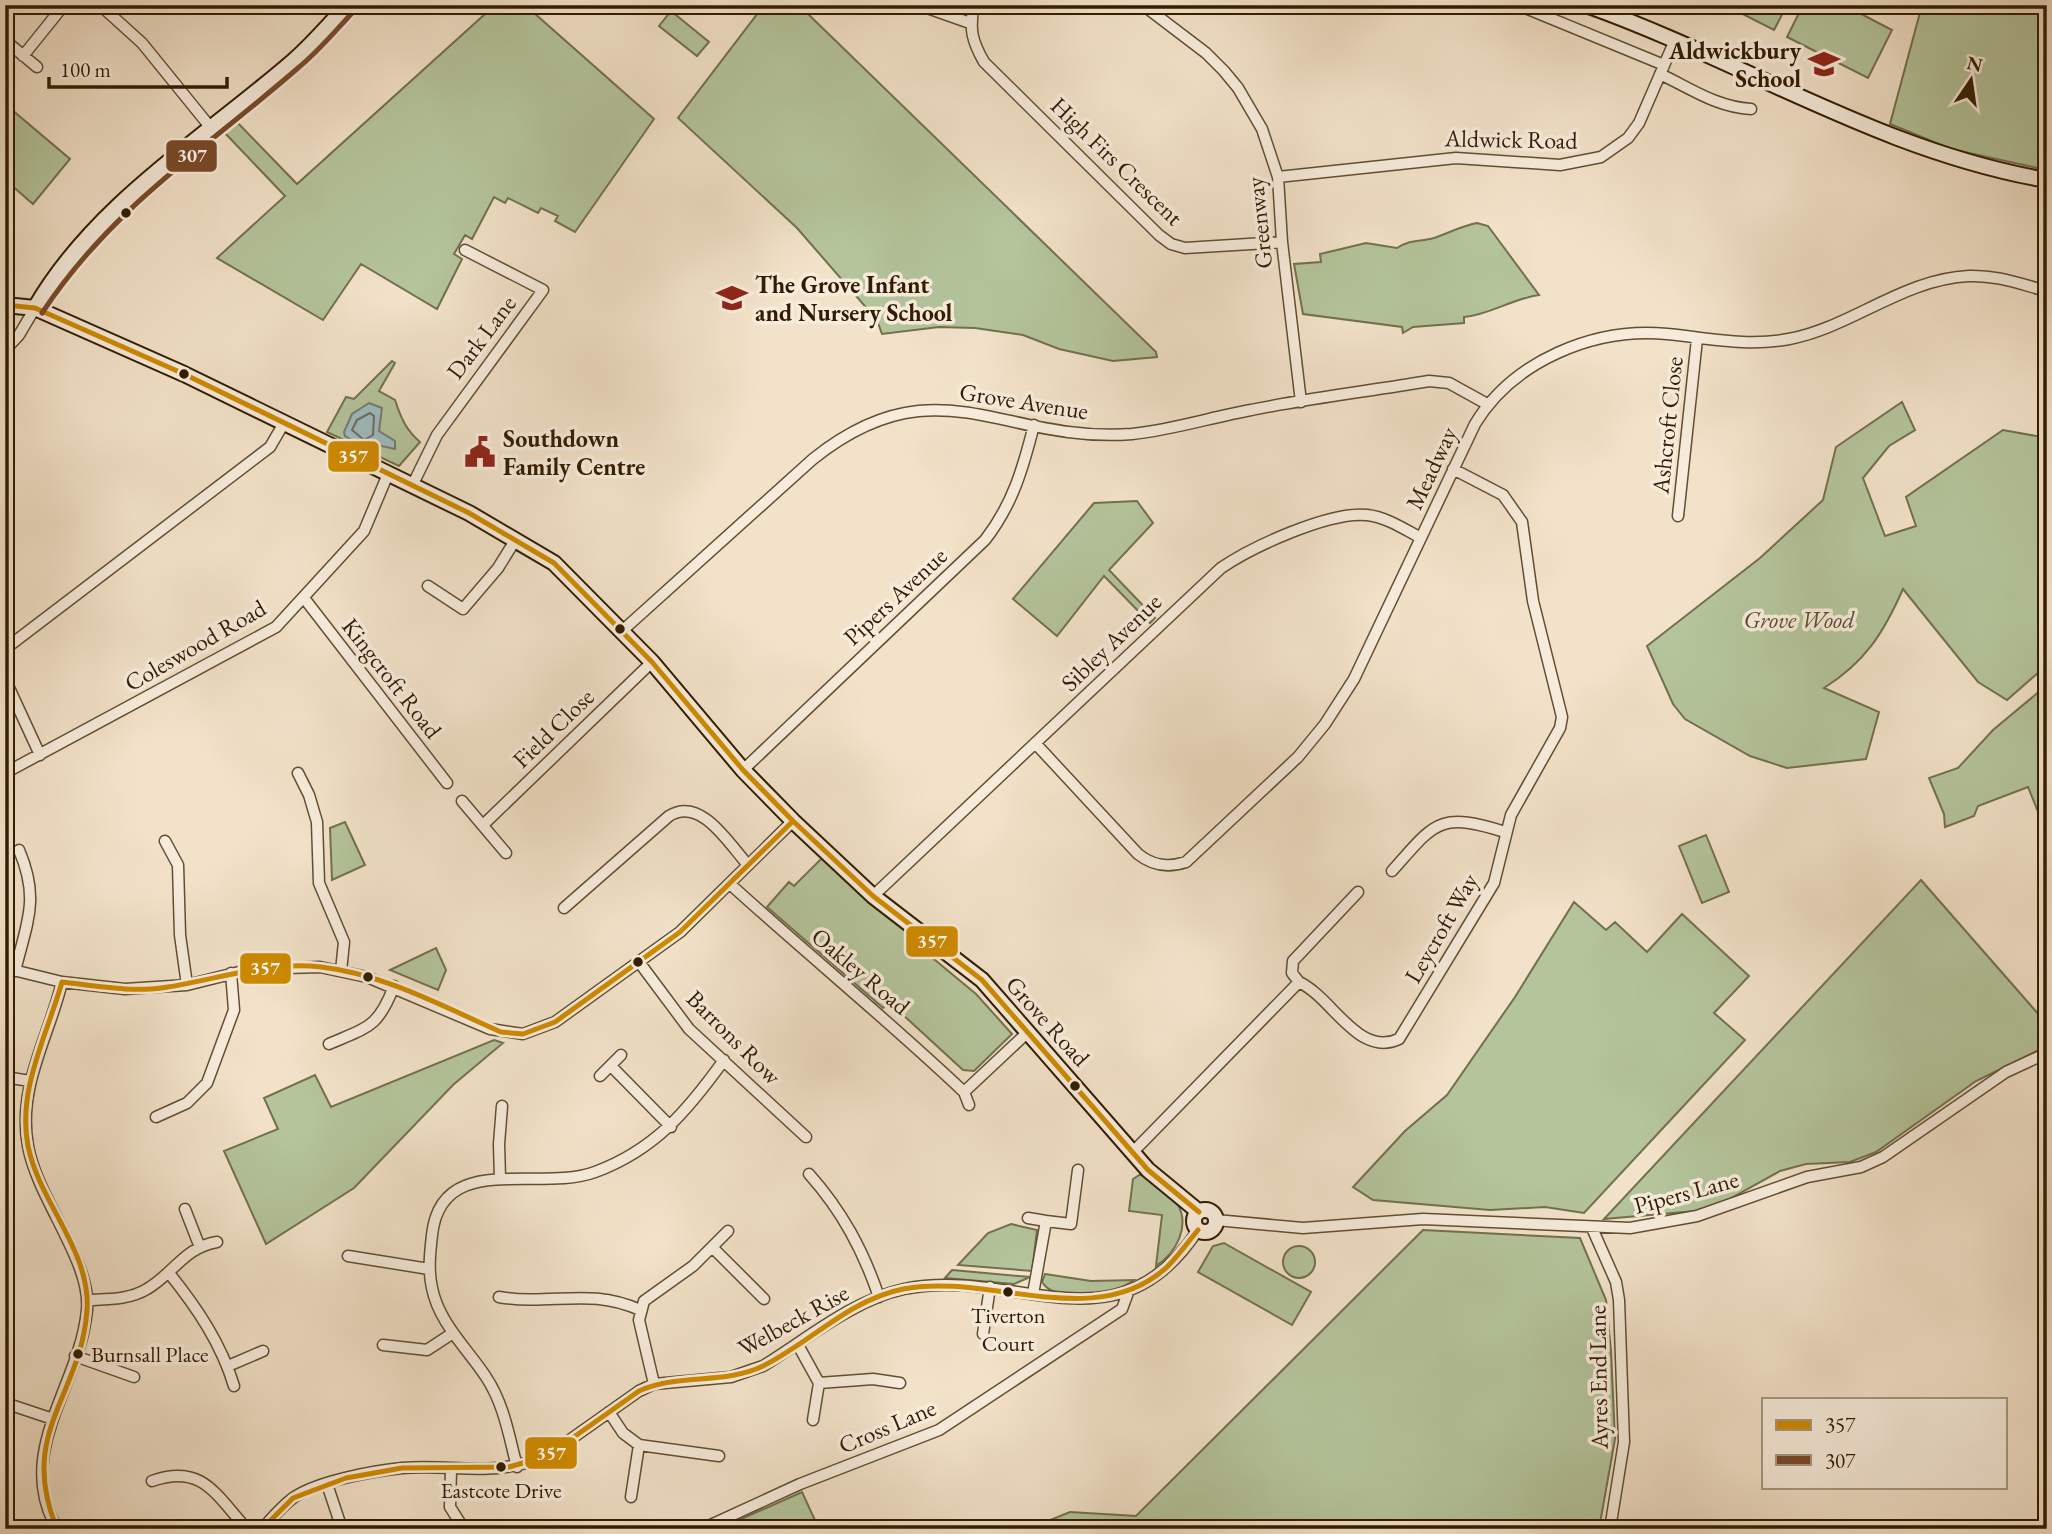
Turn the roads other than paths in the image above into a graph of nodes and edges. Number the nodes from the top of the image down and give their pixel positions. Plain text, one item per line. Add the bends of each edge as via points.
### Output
1 (64, 5) edge
2 (100, 5) edge
3 (348, 5) edge
4 (919, 5) edge
5 (974, 5) edge
6 (1143, 5) edge
7 (1518, 5) edge
8 (1586, 5) edge
9 (970, 23) junction
10 (1675, 40) junction
11 (7, 42) dead end
12 (23, 56) junction
13 (37, 67) dead end
14 (1662, 69) junction
15 (1751, 108) dead end
16 (211, 128) junction
17 (1278, 177) junction
18 (2047, 180) edge
19 (1282, 242) junction
20 (464, 250) dead end
21 (2047, 291) edge
22 (5, 305) edge
23 (35, 308) junction
24 (1697, 339) junction
25 (5, 349) edge
26 (1301, 402) junction
27 (1487, 404) junction
28 (284, 423) junction
29 (1034, 425) junction
30 (1453, 469) junction
31 (388, 474) junction
32 (412, 486) junction
33 (1678, 516) dead end
34 (1421, 538) junction
35 (516, 539) junction
36 (428, 586) dead end
37 (304, 598) junction
38 (622, 631) junction
39 (5, 649) edge
40 (652, 662) junction
41 (5, 679) edge
42 (1035, 743) junction
43 (40, 755) junction
44 (743, 769) junction
45 (5, 773) edge
46 (298, 773) dead end
47 (447, 783) dead end
48 (463, 801) dead end
49 (793, 821) junction
50 (483, 825) junction
51 (1505, 832) junction
52 (165, 841) dead end
53 (19, 850) dead end
54 (506, 853) dead end
55 (748, 865) junction
56 (1392, 871) dead end
57 (730, 884) junction
58 (1358, 892) dead end
59 (873, 896) junction
60 (564, 908) dead end
61 (639, 962) junction
62 (10, 970) edge
63 (341, 971) junction
64 (231, 973) junction
65 (62, 982) junction
66 (1299, 982) junction
67 (187, 985) junction
68 (394, 986) junction
69 (1028, 1032) junction
70 (329, 1044) dead end
71 (2047, 1053) edge
72 (621, 1055) dead end
73 (724, 1060) junction
74 (611, 1066) junction
75 (600, 1076) dead end
76 (5, 1077) edge
77 (30, 1081) junction
78 (964, 1092) junction
79 (969, 1105) dead end
80 (502, 1106) dead end
81 (156, 1117) dead end
82 (671, 1127) junction
83 (806, 1137) dead end
84 (1132, 1153) junction
85 (1079, 1170) dead end
86 (809, 1174) dead end
87 (500, 1179) junction
88 (184, 1209) dead end
89 (1199, 1212) junction
90 (1028, 1218) dead end
91 (1216, 1220) junction
92 (1046, 1221) junction
93 (1592, 1228) junction
94 (1198, 1230) junction
95 (729, 1231) dead end
96 (217, 1242) dead end
97 (199, 1245) junction
98 (712, 1247) junction
99 (348, 1256) dead end
100 (429, 1269) junction
101 (169, 1273) junction
102 (990, 1287) junction
103 (1129, 1290) junction
104 (1033, 1294) junction
105 (499, 1297) dead end
106 (880, 1297) junction
107 (764, 1299) dead end
108 (88, 1300) junction
109 (640, 1310) junction
110 (453, 1333) junction
111 (984, 1334) dead end
112 (383, 1345) dead end
113 (798, 1345) junction
114 (263, 1351) dead end
115 (75, 1356) junction
116 (228, 1366) junction
117 (134, 1377) dead end
118 (819, 1383) junction
119 (900, 1383) dead end
120 (654, 1384) junction
121 (234, 1386) dead end
122 (5, 1404) edge
123 (609, 1412) junction
124 (53, 1419) junction
125 (813, 1420) dead end
126 (639, 1445) junction
127 (719, 1456) dead end
128 (517, 1467) junction
129 (451, 1470) junction
130 (152, 1481) dead end
131 (327, 1484) junction
132 (631, 1497) dead end
133 (57, 1529) edge
134 (247, 1529) edge
135 (262, 1529) edge
136 (342, 1529) edge
137 (464, 1529) edge
138 (702, 1529) edge
139 (1610, 1529) edge

1 - 12 street
2 - 16 street via 142,43
3 - 16 street via 294,61
4 - 9 street
5 - 9 street
6 - 17 street, Greenway via 1206,53 1238,88 1262,129
7 - 14 street
8 - 10 street
9 - 19 street, High Firs Crescent via 972,41 984,62 1171,244 1198,248
10 - 14 street, Aldwick Road
10 - 18 street via 1937,154
11 - 12 street
12 - 13 street
14 - 15 street via 1703,97 1733,108
14 - 17 street, Aldwick Road via 1629,138 1587,162 1560,165 1456,158
16 - 23 street via 88,238
17 - 19 street, Greenway
19 - 26 street, Greenway
20 - 32 street, Dark Lane via 543,290 464,395
21 - 24 street, Meadway via 2014,280 1968,276 1919,286 1794,338 1743,344
22 - 23 street, Grove Road
23 - 25 street
23 - 28 street, Grove Road
24 - 27 street, Meadway via 1635,334 1587,342 1525,372
24 - 33 street, Ashcroft Close
26 - 27 street, Grove Avenue via 1439,381 1458,386
26 - 29 street, Grove Avenue via 1132,434 1071,432
27 - 30 street, Meadway
28 - 31 street, Grove Road
28 - 39 street via 270,447
29 - 38 street, Grove Avenue via 932,409 891,415 844,435
29 - 44 street, Pipers Avenue via 1021,479 985,540
30 - 34 street, Meadway
30 - 51 street, Leycroft Way via 1503,495 1522,522 1533,601 1562,717 1555,743
31 - 32 street, Grove Road
31 - 37 street, Coleswood Road via 364,531
32 - 35 street, Grove Road
34 - 42 street, Sibley Avenue via 1359,514 1253,548 1221,568
34 - 42 street, Meadway via 1354,679 1325,724 1298,757 1186,862 1158,865 1138,854
35 - 36 street via 463,609
35 - 38 street, Grove Road via 554,563
37 - 43 street, Coleswood Road via 264,636
37 - 47 street, Kingcroft Road
38 - 40 street, Grove Road
40 - 44 street, Grove Road
40 - 50 street, Field Close
41 - 43 street
42 - 59 street, Sibley Avenue
43 - 45 street, Coleswood Road
44 - 49 street, Grove Road
46 - 63 street via 315,815 319,883 344,942
48 - 50 street
49 - 55 street
49 - 59 street, Grove Road
50 - 54 street
51 - 56 street via 1464,821 1441,823
51 - 66 street, Leycroft Way via 1494,883 1399,1039 1381,1045 1365,1040
52 - 67 street via 178,865
53 - 62 street via 33,900
55 - 57 street
55 - 60 street via 702,815 683,810 670,816
57 - 61 street via 680,932
57 - 78 street, Oakley Road
58 - 66 street via 1293,961 1292,973
59 - 69 street, Grove Road via 982,980
61 - 68 street via 555,1022 523,1034 490,1029
61 - 73 street, Barrons Row via 689,1029
62 - 65 street
63 - 64 street via 281,966
63 - 68 street
64 - 67 street
64 - 81 street via 234,1010 207,1083 187,1103
65 - 67 street via 125,989
65 - 77 street
66 - 84 street
68 - 70 street via 377,1020
69 - 78 street
69 - 84 street, Grove Road
71 - 93 street, Pipers Lane via 2006,1072 1883,1157 1861,1167 1807,1177 1697,1216 1630,1228
72 - 74 street
73 - 82 street via 689,1110
73 - 83 street, Barrons Row
74 - 75 street
74 - 82 street
76 - 77 street
77 - 108 street via 26,1123 33,1167 82,1274
78 - 79 street, Oakley Road
80 - 87 street
82 - 87 street via 584,1176
84 - 89 street, Grove Road
85 - 92 street via 1070,1224
86 - 106 street via 857,1239
87 - 100 street via 457,1188 441,1202 433,1223
88 - 97 street
89 - 91 street, Grove Road via 1210,1211
89 - 94 street via 1194,1220
90 - 92 street
91 - 93 street, Pipers Lane via 1303,1228 1423,1219
91 - 94 street via 1210,1231
92 - 104 street
93 - 139 street, Ayres End Lane via 1616,1282 1619,1300 1624,1442
94 - 103 street, Cross Lane via 1174,1261
95 - 98 street
96 - 97 street
97 - 101 street
98 - 107 street
98 - 109 street via 644,1301
99 - 100 street
100 - 110 street via 432,1290
101 - 108 street via 133,1295
101 - 116 street via 202,1315
102 - 104 street, Welbeck Rise
102 - 106 street, Welbeck Rise via 921,1286
102 - 111 street
103 - 104 street, Welbeck Rise via 1077,1300
103 - 138 street, Cross Lane via 1122,1309 939,1430 800,1484
105 - 109 street via 537,1302 584,1295 619,1300
106 - 113 street, Welbeck Rise
108 - 115 street
109 - 120 street
110 - 112 street via 427,1350
110 - 128 street via 500,1401
113 - 118 street
113 - 120 street, Welbeck Rise via 763,1366 731,1377
114 - 116 street
115 - 117 street
115 - 124 street
116 - 121 street
118 - 119 street via 873,1379
118 - 125 street
120 - 123 street, Welbeck Rise
122 - 124 street
123 - 126 street via 623,1433
123 - 128 street, Welbeck Rise via 547,1456
124 - 133 street via 40,1468 43,1498
126 - 127 street
126 - 132 street
128 - 129 street, Welbeck Rise
129 - 131 street, Welbeck Rise via 402,1468
129 - 137 street via 450,1507
130 - 134 street via 177,1474 194,1478
131 - 135 street, Welbeck Rise via 294,1497
131 - 136 street

